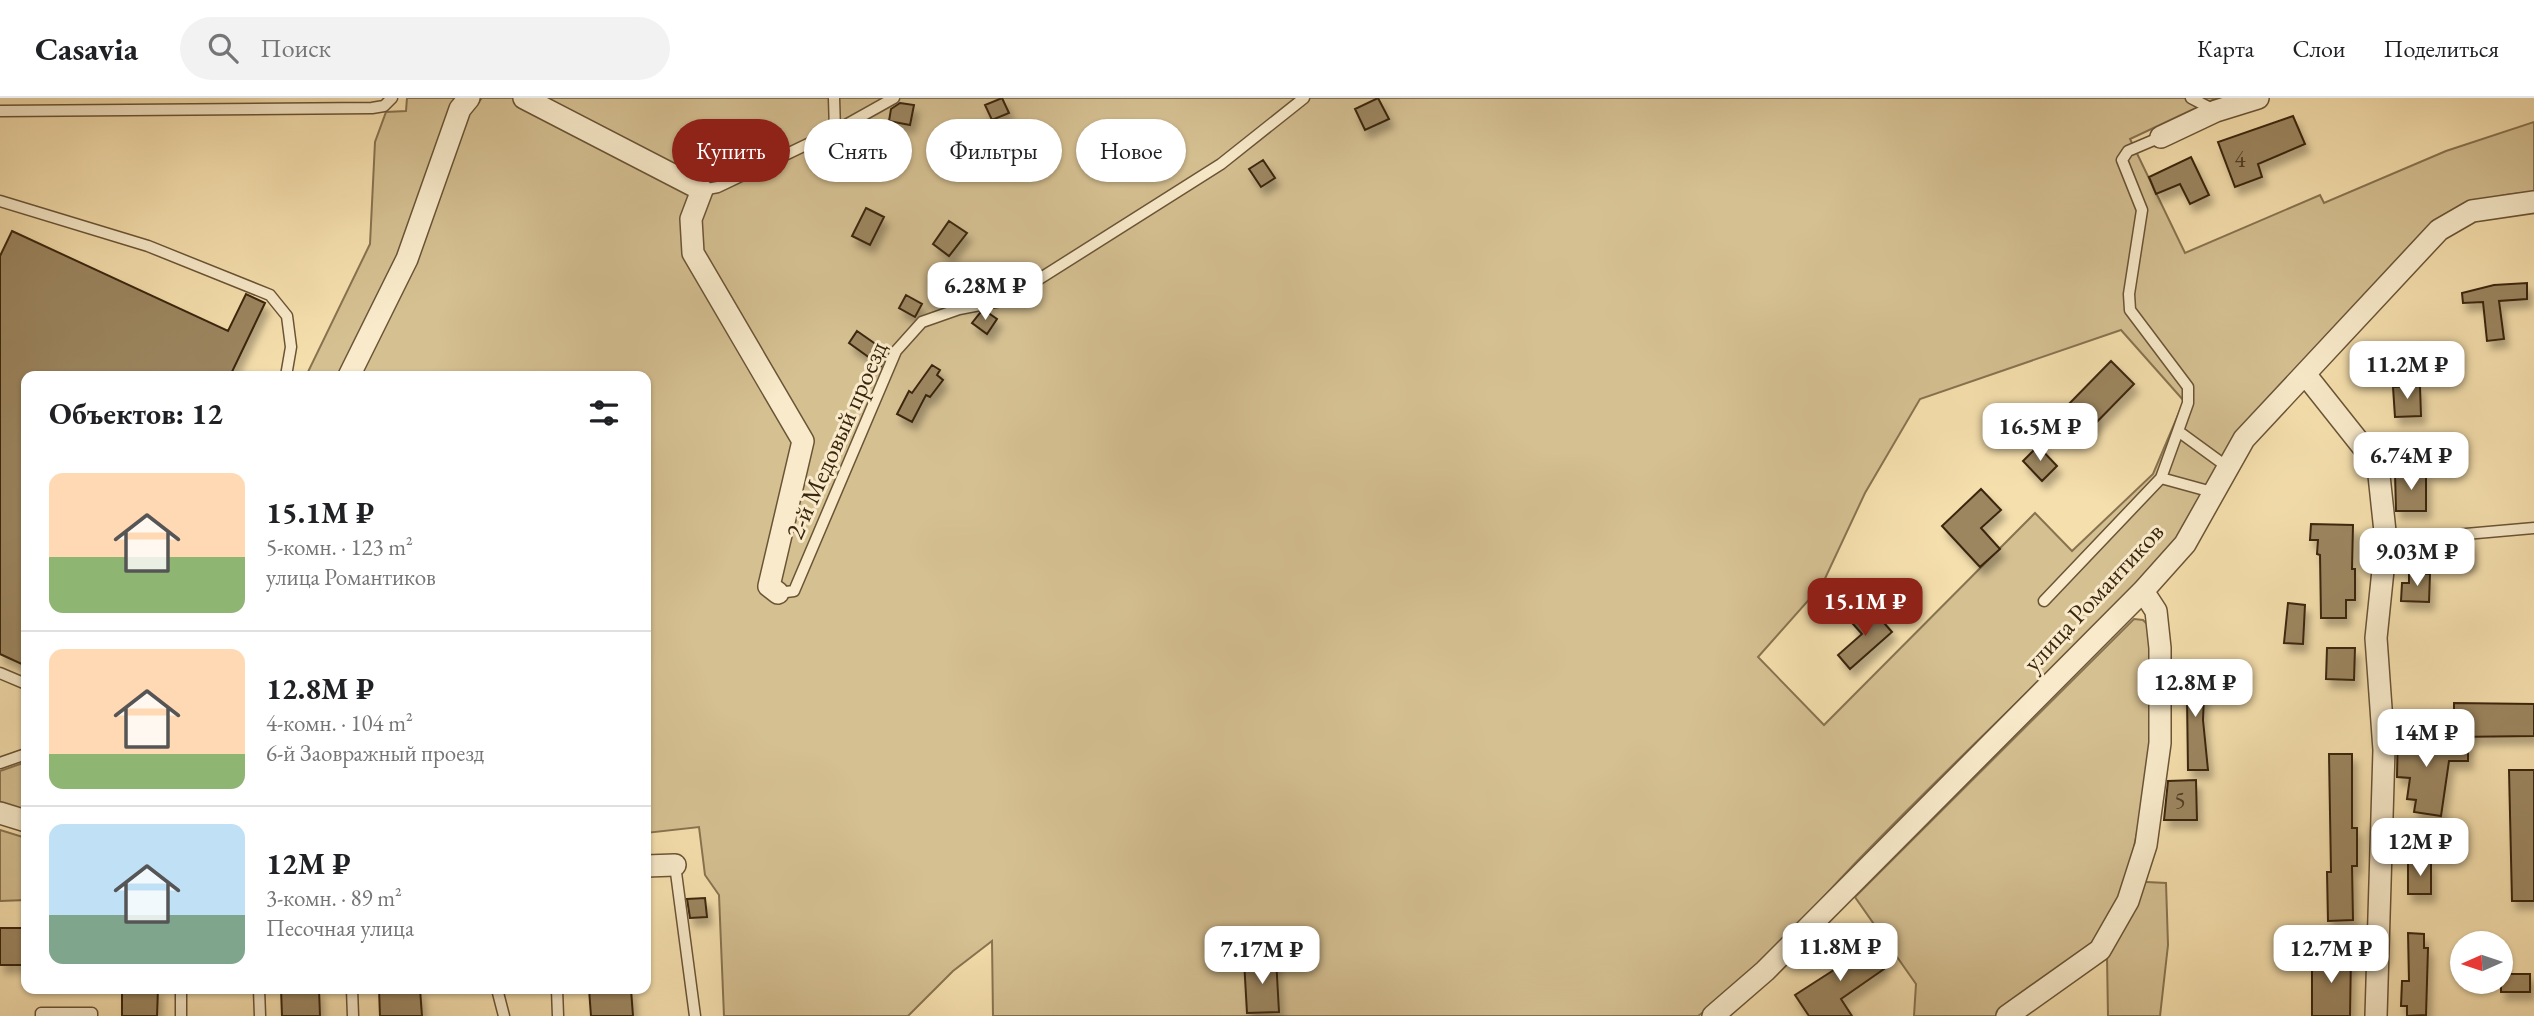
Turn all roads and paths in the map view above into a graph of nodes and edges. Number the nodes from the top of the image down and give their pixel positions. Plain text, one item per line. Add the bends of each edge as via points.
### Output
1 (392, 98) edge
2 (469, 98) edge
3 (524, 98) edge
4 (834, 98) edge
5 (894, 98) edge
6 (1304, 98) edge
7 (2191, 98) edge
8 (2252, 99) edge
9 (0, 111) edge
10 (2216, 111) junction
11 (835, 119) edge
12 (856, 119) edge
13 (2161, 137) joint
14 (804, 146) edge
15 (702, 190) junction
16 (0, 201) edge
17 (2534, 202) edge
18 (287, 371) edge
19 (351, 371) edge
20 (2305, 374) junction
21 (2178, 431) junction
22 (2226, 466) junction
23 (2161, 478) junction
24 (2212, 492) junction
25 (2534, 528) edge
26 (2386, 541) junction
27 (2143, 591) junction
28 (778, 593) joint
29 (2044, 601) dead end
30 (0, 673) edge
31 (21, 682) edge
32 (21, 756) edge
33 (0, 763) edge
34 (0, 813) edge
35 (21, 819) edge
36 (675, 865) joint
37 (651, 866) edge
38 (181, 994) edge
39 (259, 994) edge
40 (352, 994) edge
41 (498, 994) edge
42 (556, 994) edge
43 (41, 1016) edge
44 (92, 1016) edge
45 (181, 1016) edge
46 (260, 1016) edge
47 (353, 1016) edge
48 (504, 1016) edge
49 (558, 1016) edge
50 (695, 1016) edge
51 (1713, 1016) edge
52 (2007, 1016) edge
53 (2376, 1016) edge

1 - 9 lane via 384,106 372,108
2 - 19 street via 460,109 407,259
3 - 15 street
4 - 11 lane
5 - 12 lane
6 - 28 lane, 2-й Медовый проезд via 1221,164 1006,300 922,322 896,351 794,591
7 - 10 lane
8 - 10 street
10 - 13 street
13 - 21 lane via 2128,151 2122,160 2142,210 2129,294 2136,321 2188,387 2188,403
14 - 15 lane via 718,187
15 - 28 street via 691,219 693,253 803,441 769,586
16 - 18 lane via 148,246 270,295 287,316 291,347
17 - 20 street, улица Романтиков via 2472,211 2439,230
20 - 22 street, улица Романтиков via 2244,439
20 - 26 street via 2378,466
21 - 22 lane
21 - 23 lane
22 - 24 street, улица Романтиков
23 - 24 lane
23 - 29 lane
24 - 27 street, улица Романтиков via 2185,544
25 - 26 lane
26 - 53 street via 2376,638 2384,750
27 - 51 street, улица Романтиков via 1765,971
27 - 52 street via 2156,611 2160,648 2160,743 2146,845 2128,901 2100,950
30 - 31 lane
32 - 33 lane
34 - 35 street
36 - 37 street
36 - 50 lane
38 - 45 lane
39 - 46 lane
40 - 47 lane
41 - 48 lane
42 - 49 lane
43 - 44 lane

